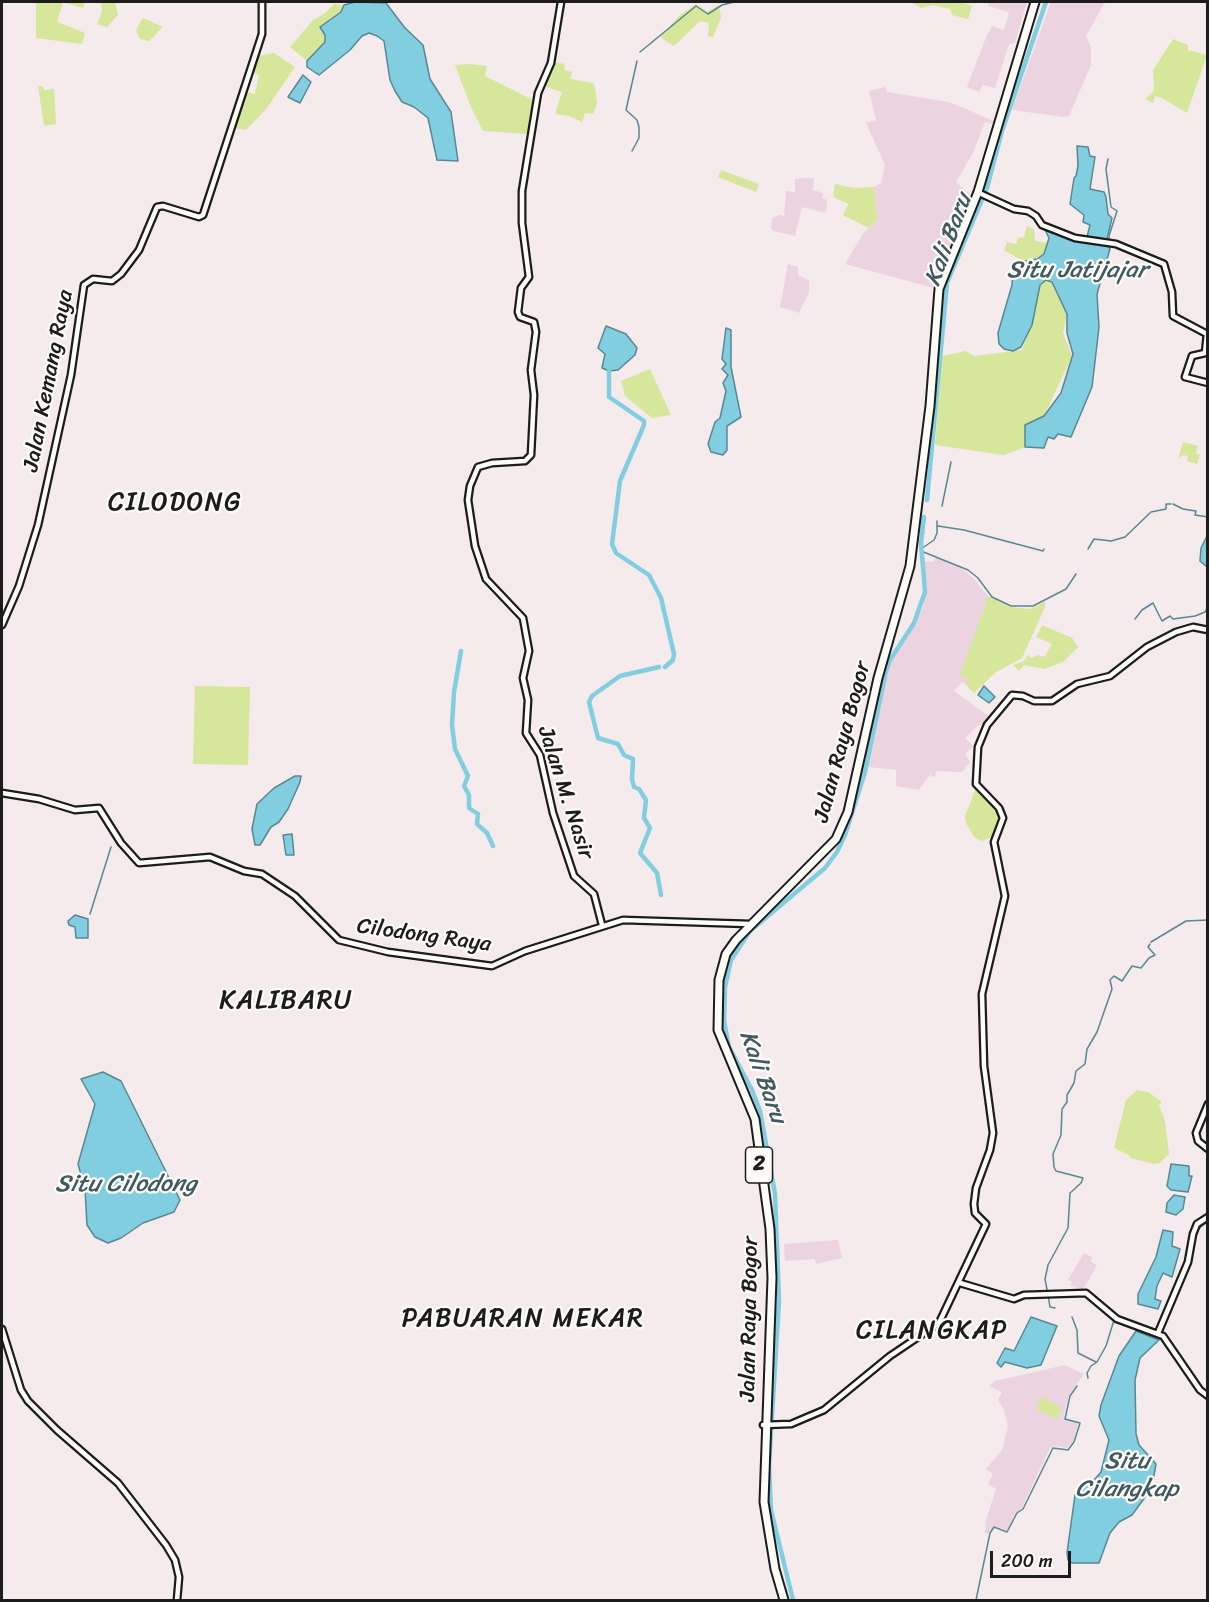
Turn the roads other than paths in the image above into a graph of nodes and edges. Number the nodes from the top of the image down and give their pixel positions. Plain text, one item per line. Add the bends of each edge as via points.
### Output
1 (262, 2) edge
2 (561, 2) edge
3 (1033, 2) edge
4 (978, 192) junction
5 (1208, 383) edge
6 (2, 625) edge
7 (1208, 630) edge
8 (2, 793) edge
9 (752, 920) junction
10 (602, 925) junction
11 (1208, 1104) edge
12 (1208, 1149) edge
13 (1208, 1217) edge
14 (960, 1283) junction
15 (2, 1329) edge
16 (1160, 1334) junction
17 (1208, 1396) edge
18 (766, 1425) junction
19 (177, 1600) edge
20 (783, 1600) edge

1 - 6 street, Jalan Kemang Raya via 262,26 254,60 202,216 157,207 139,250 121,274 112,281 93,279 84,285 70,378 38,525
2 - 10 street, Jalan M. Nasir via 551,63 538,93 522,191 530,276 521,288 518,312 535,326 530,458 478,467 468,503 475,546 486,579 523,618 529,651 523,678 528,696 526,736 540,755 553,813 574,876 594,894
3 - 4 highway, Jalan Raya Bogor / 2
4 - 5 street via 1014,209 1028,211 1042,225 1075,238 1110,242 1165,265 1173,316 1207,334 1205,354 1192,356 1185,377
4 - 9 highway, Jalan Raya Bogor / 2 via 935,288 927,413 908,565 875,678 845,811 834,838
7 - 14 street via 1193,627 1176,632 1147,647 1110,676 1077,684 1052,701 1012,695 987,725 978,747 976,784 999,808 1003,818 994,842 1005,901 982,994 984,1066 993,1133 974,1203 975,1213 986,1224
8 - 10 street, Cilodong Raya via 75,810 99,808 139,863 210,857 268,877 295,896 344,942 495,965
9 - 10 street, Cilodong Raya via 629,919
9 - 18 highway, Jalan Raya Bogor / 2 via 733,939 720,963 714,1020 720,1048 752,1119 766,1216
11 - 12 street via 1196,1133 1198,1141
13 - 16 street via 1197,1224 1188,1262
14 - 16 street via 1006,1298 1083,1292 1120,1321
14 - 18 street via 939,1323 824,1410 802,1421
15 - 19 street via 28,1401 118,1482 166,1545 179,1577
16 - 17 street
18 - 20 highway, Jalan Raya Bogor / 2 via 761,1507 772,1570

